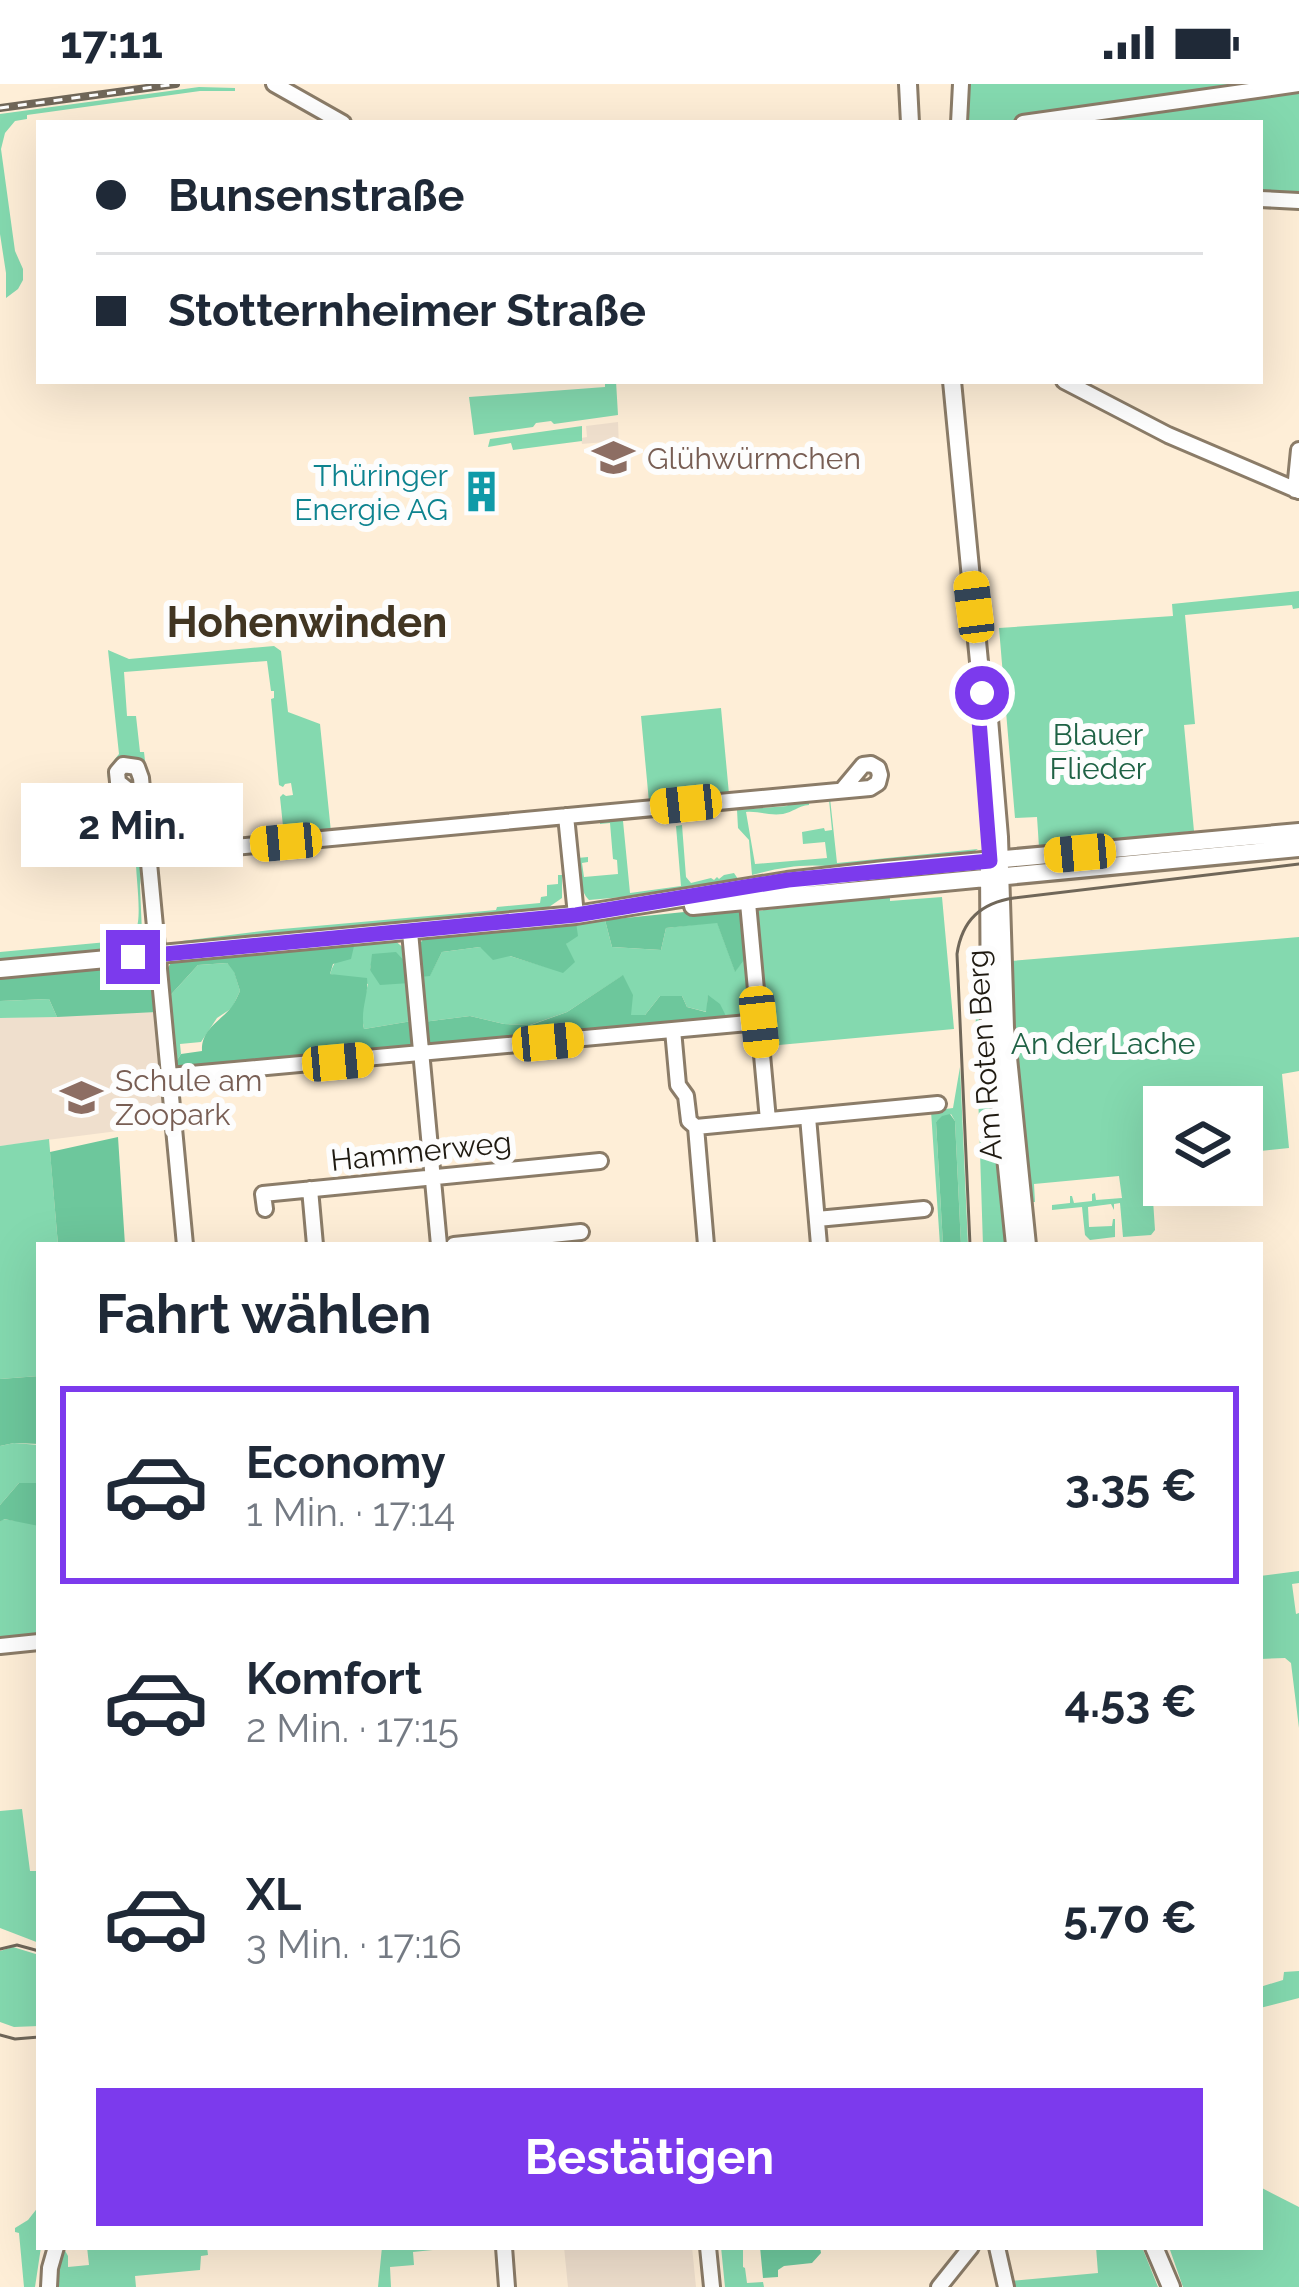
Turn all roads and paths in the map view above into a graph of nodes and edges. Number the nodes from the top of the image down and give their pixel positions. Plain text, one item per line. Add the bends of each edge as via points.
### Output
1 (274, 84) edge
2 (908, 84) edge
3 (961, 84) edge
4 (1299, 84) edge
5 (338, 120) edge
6 (910, 120) edge
7 (958, 120) edge
8 (1043, 120) edge
9 (1263, 199) edge
10 (1299, 201) edge
11 (952, 384) edge
12 (1070, 384) edge
13 (1299, 450) edge
14 (1297, 490) edge
15 (843, 789) dead end
16 (143, 802) dead end
17 (566, 816) junction
18 (1299, 832) edge
19 (1299, 848) edge
20 (148, 855) junction
21 (994, 868) junction
22 (747, 894) junction
23 (576, 915) junction
24 (410, 932) junction
25 (157, 955) junction
26 (0, 969) edge
27 (759, 1022) junction
28 (673, 1030) junction
29 (422, 1054) junction
30 (169, 1076) junction
31 (938, 1104) dead end
32 (808, 1117) junction
33 (768, 1120) junction
34 (696, 1127) junction
35 (600, 1161) dead end
36 (433, 1177) junction
37 (310, 1190) junction
38 (265, 1209) dead end
39 (924, 1209) dead end
40 (817, 1219) junction
41 (581, 1232) dead end
42 (185, 1242) edge
43 (315, 1242) edge
44 (440, 1242) edge
45 (483, 1242) edge
46 (706, 1242) edge
47 (819, 1242) edge
48 (1015, 1242) edge
49 (1027, 1242) edge
50 (36, 1642) edge
51 (0, 1646) edge
52 (55, 2250) edge
53 (504, 2250) edge
54 (708, 2250) edge
55 (969, 2250) edge
56 (998, 2250) edge
57 (1155, 2250) edge
58 (50, 2287) edge
59 (507, 2287) edge
60 (712, 2287) edge
61 (939, 2287) edge
62 (1006, 2287) edge
63 (1171, 2287) edge

1 - 5 street
2 - 6 main road
3 - 7 street
4 - 8 street
9 - 10 street
11 - 21 main road via 989,719
12 - 14 street
13 - 14 street
15 - 17 street
16 - 20 street
17 - 20 street
17 - 23 street
18 - 21 main road
19 - 21 main road
20 - 25 street
21 - 22 main road
21 - 48 main road, Am Roten Berg via 991,1035
21 - 49 main road, Am Roten Berg
22 - 23 main road
22 - 27 street
23 - 24 main road
24 - 25 main road
24 - 29 street
25 - 26 main road
25 - 30 street
27 - 28 street
27 - 33 street
28 - 29 street
28 - 34 street via 679,1085
29 - 30 street
29 - 36 street
30 - 42 street
31 - 32 street
32 - 33 street
32 - 40 street
33 - 34 street
34 - 46 street
35 - 36 street, Hammerweg
36 - 37 street, Hammerweg
36 - 44 street
37 - 38 street, Hammerweg via 263,1194
37 - 43 street
39 - 40 street
40 - 47 street
41 - 45 street
50 - 51 street
52 - 58 street
53 - 59 street
54 - 60 street
55 - 61 street
56 - 62 street
57 - 63 main road

